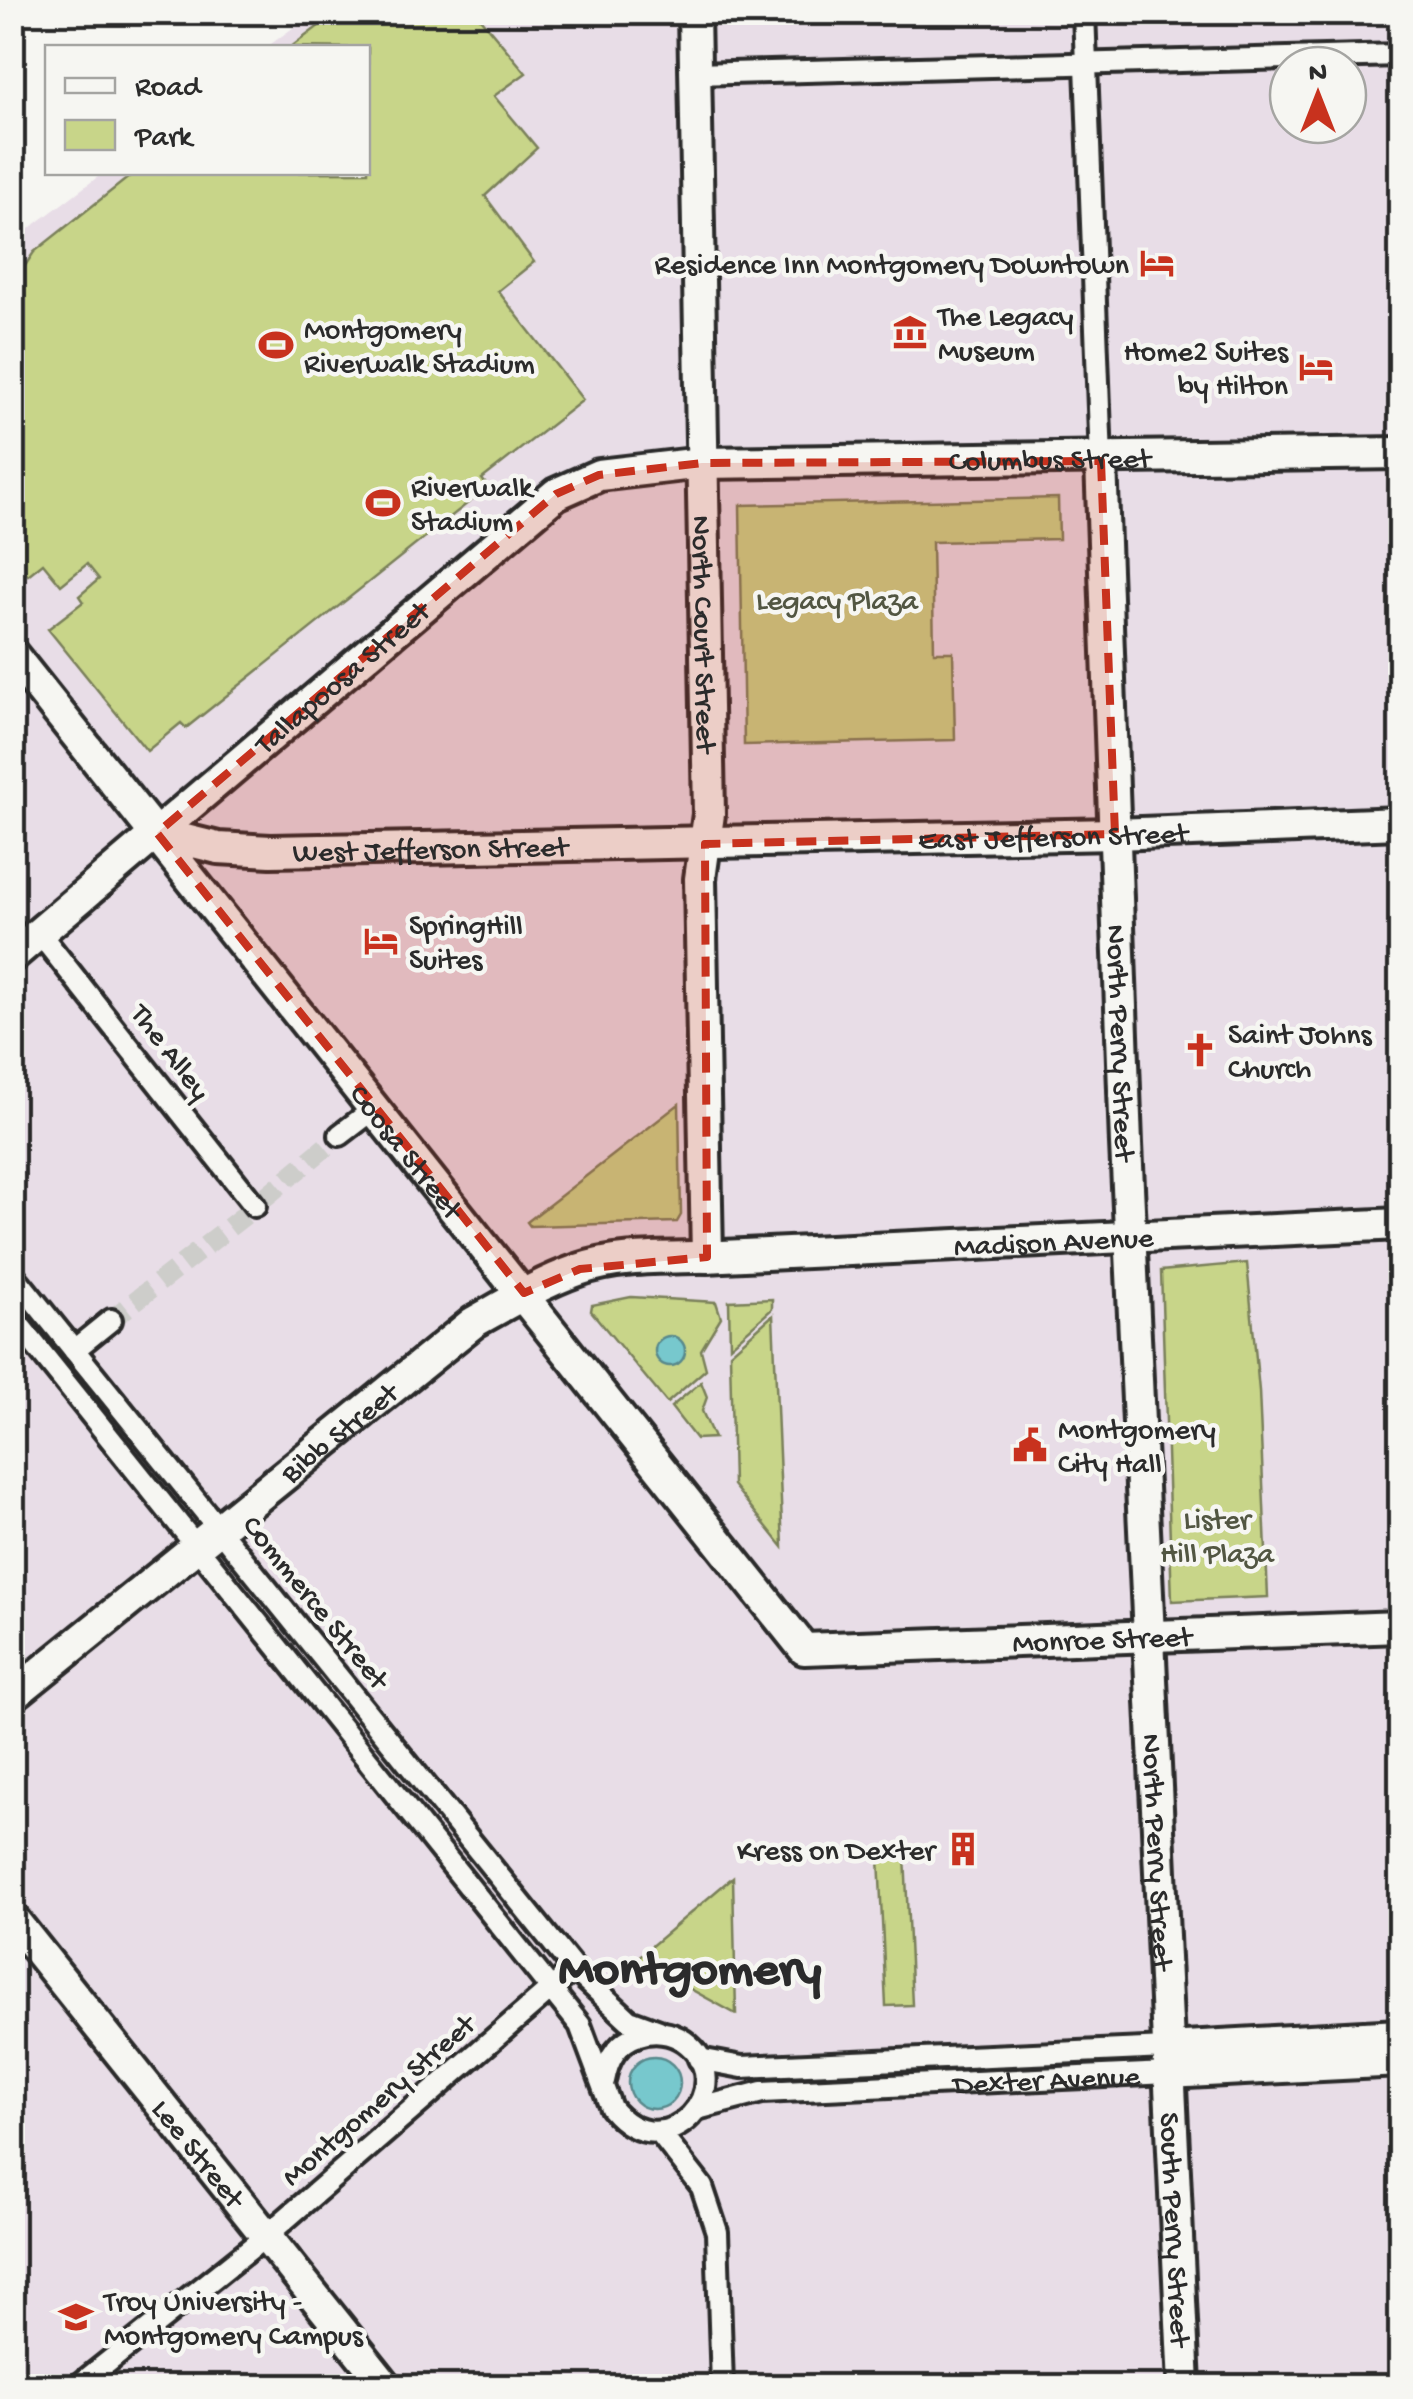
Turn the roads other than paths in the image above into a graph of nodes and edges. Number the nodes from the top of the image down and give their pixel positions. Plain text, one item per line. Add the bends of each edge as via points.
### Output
1 (694, 12) edge
2 (1084, 12) edge
3 (1400, 55) edge
4 (1086, 64) junction
5 (695, 74) junction
6 (1400, 453) edge
7 (1102, 461) junction
8 (702, 463) junction
9 (12, 654) edge
10 (1400, 823) edge
11 (158, 833) junction
12 (1115, 834) junction
13 (705, 844) junction
14 (40, 934) junction
15 (12, 956) edge
16 (374, 1109) junction
17 (340, 1135) tunnel mouth
18 (255, 1206) dead end
19 (1400, 1224) edge
20 (1131, 1236) junction
21 (707, 1257) junction
22 (12, 1273) edge
23 (524, 1293) junction
24 (12, 1316) edge
25 (110, 1320) tunnel mouth
26 (74, 1350) junction
27 (219, 1528) junction
28 (194, 1548) junction
29 (1400, 1626) edge
30 (1151, 1636) junction
31 (804, 1648) joint
32 (12, 1696) edge
33 (12, 1918) edge
34 (12, 1932) edge
35 (40, 1956) junction
36 (574, 1968) junction
37 (550, 1989) junction
38 (661, 2032) junction
39 (1400, 2035) edge
40 (699, 2060) junction
41 (1167, 2060) junction
42 (1400, 2061) edge
43 (604, 2081) junction
44 (698, 2109) junction
45 (659, 2132) junction
46 (266, 2236) junction
47 (78, 2386) edge
48 (386, 2386) edge
49 (722, 2386) edge
50 (1184, 2386) edge

1 - 5 main road, North Court Street
2 - 4 street, North Perry Street
3 - 4 street
4 - 5 street
4 - 7 street, North Perry Street
5 - 8 main road, North Court Street
6 - 7 main road, Columbus Street
7 - 8 main road, Columbus Street
7 - 12 main road, North Perry Street
8 - 11 main road, Tallapoosa Street via 598,475 556,494
8 - 13 main road, North Court Street
9 - 11 main road, Coosa Street
10 - 12 main road, East Jefferson Street
11 - 13 main road, West Jefferson Street via 218,848 271,851
11 - 14 main road, Tallapoosa Street
11 - 16 main road, Coosa Street
12 - 13 main road, East Jefferson Street
12 - 20 main road, North Perry Street
13 - 21 main road, North Court Street via 700,879
14 - 15 main road, Tallapoosa Street
14 - 18 street, The Alley
16 - 17 street
16 - 23 main road, Coosa Street
19 - 20 main road, Madison Avenue
20 - 21 main road, Madison Avenue
20 - 30 main road, North Perry Street
21 - 23 main road, Bibb Street via 580,1269
22 - 26 street, Commerce Street
23 - 27 main road, Bibb Street via 474,1322
23 - 31 main road, Coosa Street
24 - 28 street, Commerce Street
25 - 26 street
26 - 27 street, Commerce Street
27 - 28 main road, Bibb Street
27 - 36 street, Commerce Street
28 - 32 main road, Bibb Street
28 - 37 street, Commerce Street
29 - 30 main road, Monroe Street
30 - 31 main road, Monroe Street
30 - 41 main road, North Perry Street
33 - 35 main road, Lee Street
34 - 35 main road
35 - 46 main road, Lee Street
36 - 37 street, Montgomery Street
36 - 38 street, Commerce Street via 629,2020
37 - 43 street, Commerce Street via 580,2025
37 - 46 street, Montgomery Street
38 - 40 street via 687,2043
38 - 43 street via 622,2044
39 - 41 main road, Dexter Avenue
40 - 41 street, Dexter Avenue via 742,2068
40 - 44 street via 705,2079
41 - 42 main road, Dexter Avenue
41 - 44 street, Dexter Avenue via 762,2092
41 - 50 main road, South Perry Street
43 - 45 street via 620,2118
44 - 45 street
45 - 49 street via 702,2187 717,2232
46 - 47 street, Montgomery Street
46 - 48 main road, Lee Street

